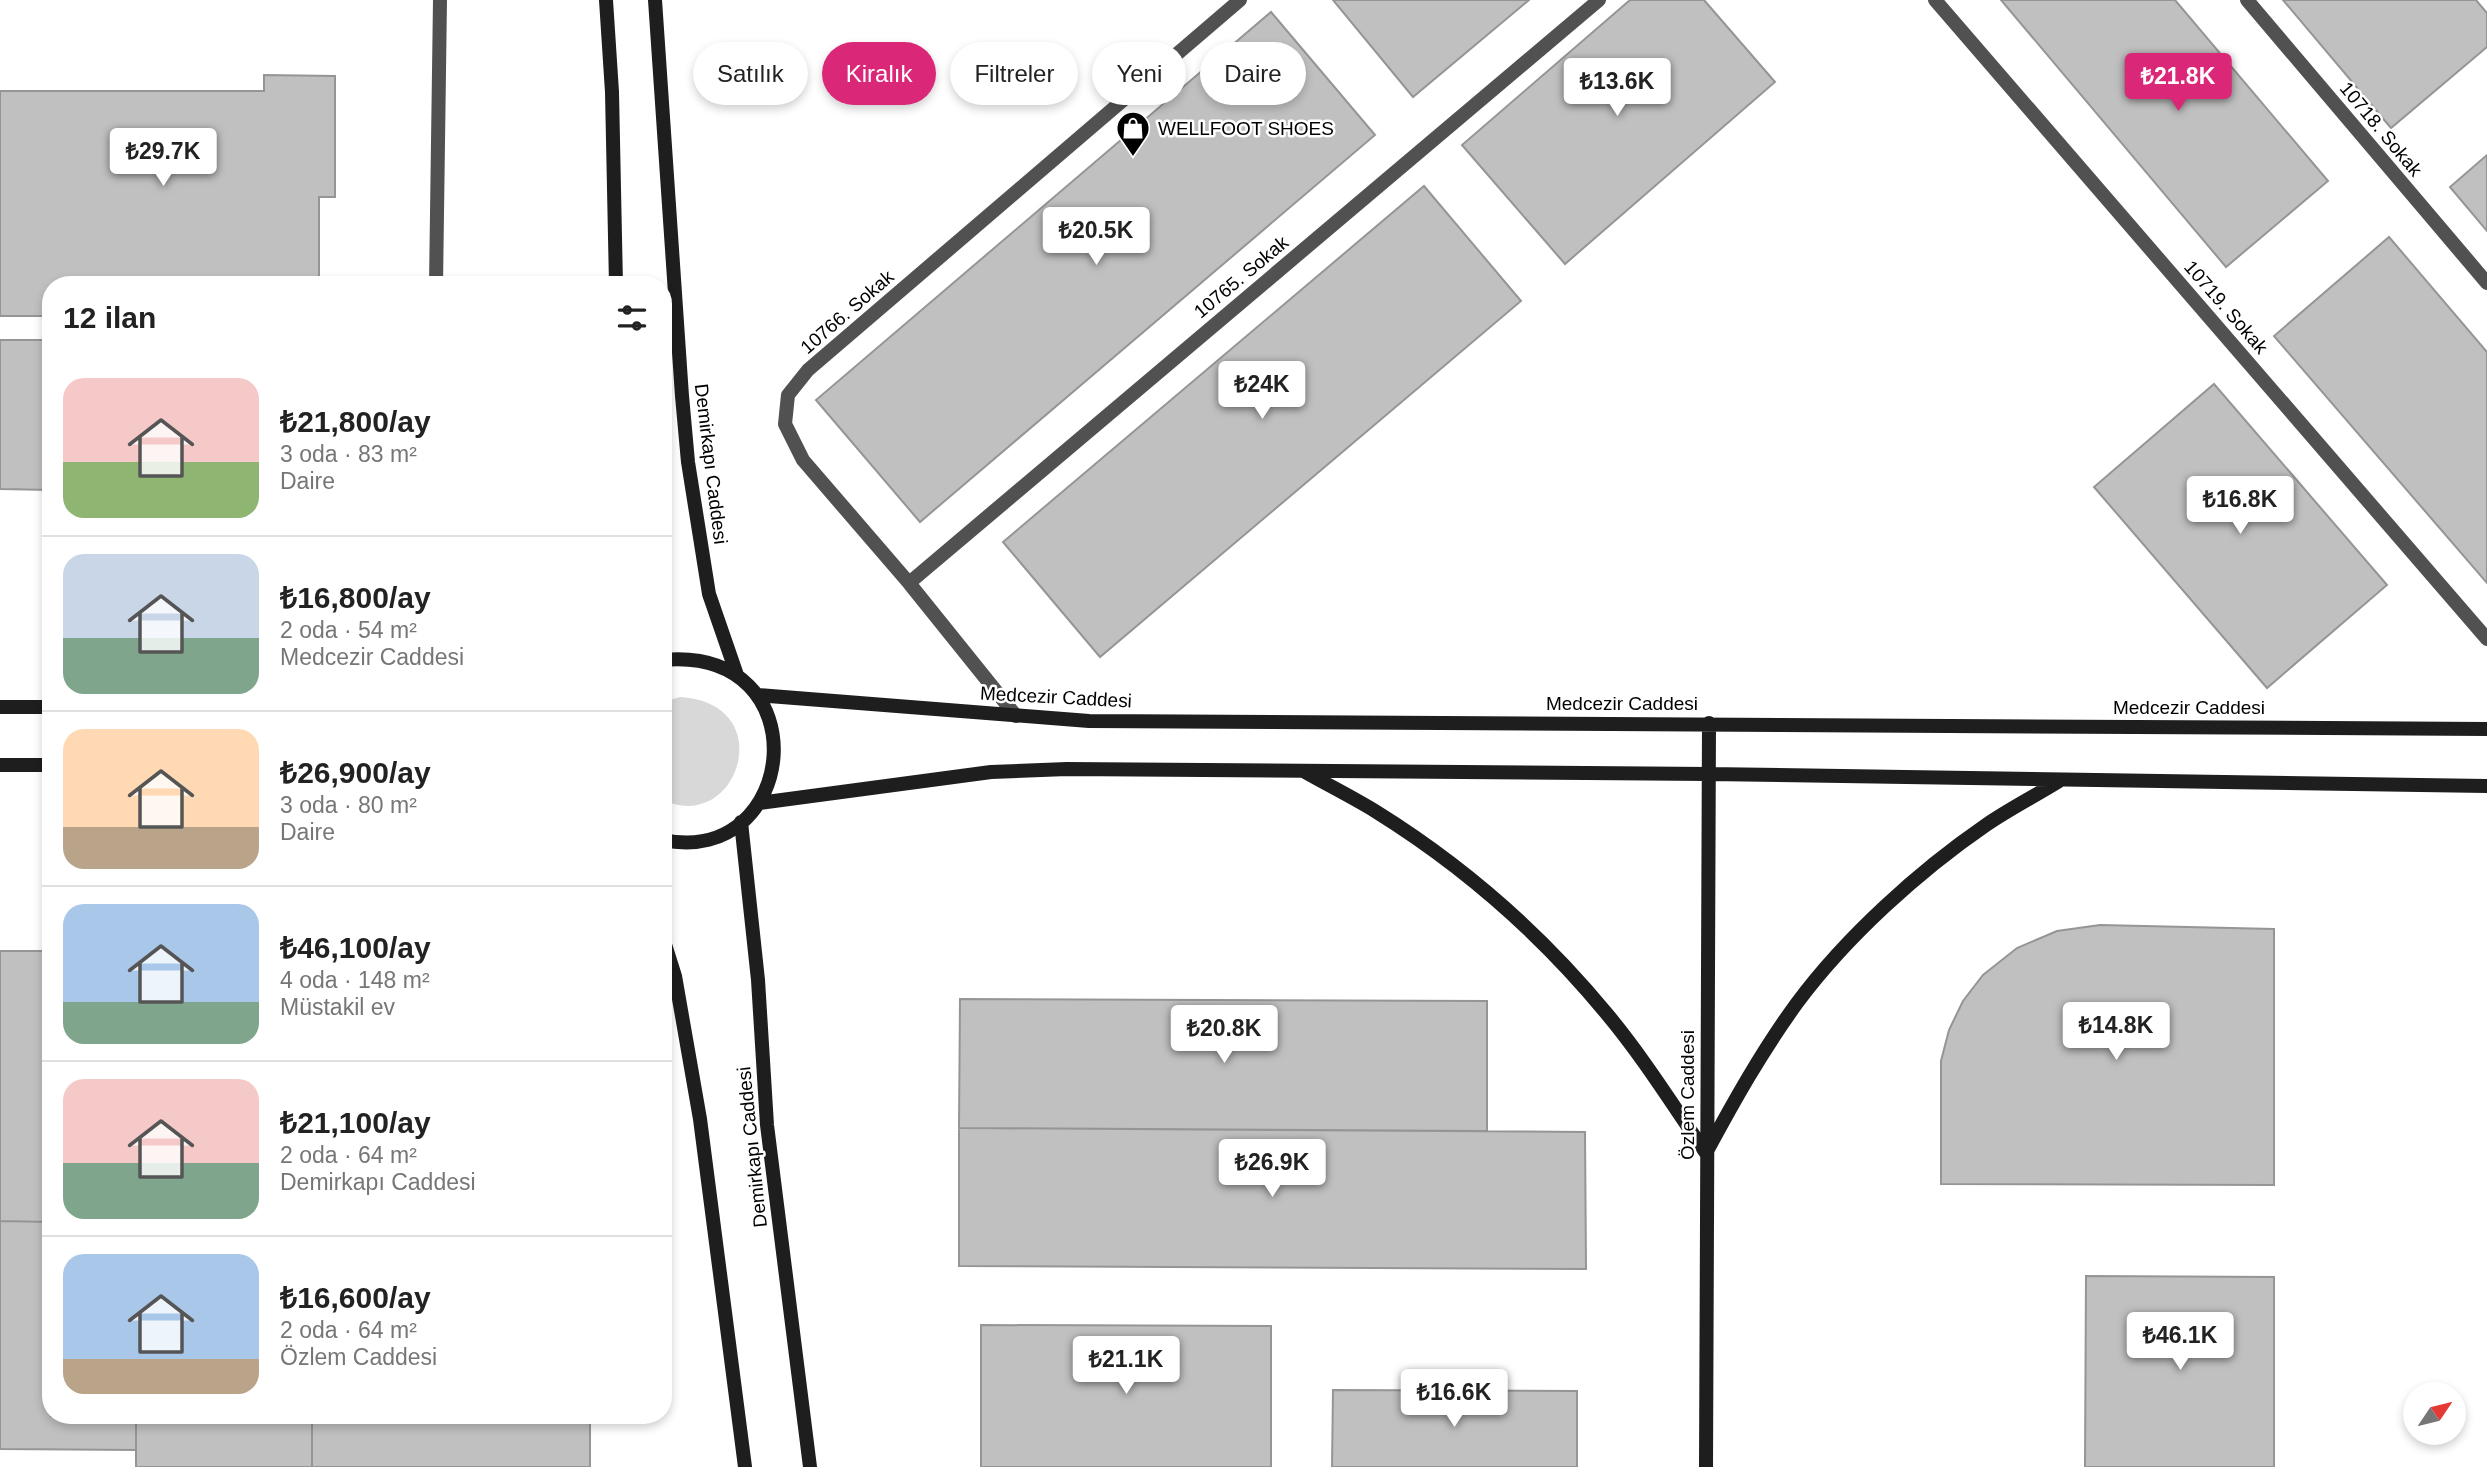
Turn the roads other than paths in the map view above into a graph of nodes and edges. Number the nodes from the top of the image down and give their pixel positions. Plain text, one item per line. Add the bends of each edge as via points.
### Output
1 (440, 0) edge
2 (606, 0) edge
3 (655, 0) edge
4 (1240, 0) edge
5 (1599, 0) edge
6 (1935, 0) edge
7 (2246, 0) edge
8 (436, 276) edge
9 (616, 276) edge
10 (2487, 284) edge
11 (909, 583) junction
12 (2487, 639) edge
13 (672, 659) edge
14 (737, 675) junction
15 (757, 695) junction
16 (0, 707) edge
17 (42, 707) edge
18 (1016, 716) junction
19 (1709, 723) junction
20 (2487, 729) edge
21 (0, 765) edge
22 (42, 765) edge
23 (1304, 771) junction
24 (1709, 774) junction
25 (2061, 780) junction
26 (2487, 786) edge
27 (759, 803) junction
28 (741, 822) junction
29 (672, 841) edge
30 (672, 966) edge
31 (1706, 1153) junction
32 (745, 1467) edge
33 (810, 1467) edge
34 (1706, 1467) edge

1 - 8 lane
2 - 9 street
3 - 14 street, Demirkapı Caddesi via 688,462 709,594
4 - 11 lane, 10766. Sokak via 808,370 788,395 785,424 803,460
5 - 11 lane, 10765. Sokak
6 - 12 lane, 10719. Sokak
7 - 10 lane, 10718. Sokak
11 - 18 lane, 10766. Sokak
13 - 14 street via 714,663
14 - 15 street
15 - 18 street, Medcezir Caddesi
15 - 27 street via 771,721 776,749 771,777
16 - 17 street
18 - 19 street, Medcezir Caddesi via 1089,721
19 - 20 street, Medcezir Caddesi
19 - 24 street, Özlem Caddesi
21 - 22 street
23 - 24 street
23 - 27 street via 991,772
23 - 31 street via 1437,853 1554,954 1608,1015
24 - 25 street
24 - 31 street, Özlem Caddesi
25 - 26 street
25 - 31 street via 1976,832 1915,879 1853,939 1798,1002 1756,1063
27 - 28 street
28 - 29 street via 719,835 693,842
28 - 33 street, Demirkapı Caddesi via 767,1125
30 - 32 street via 700,1119
31 - 34 street, Özlem Caddesi

